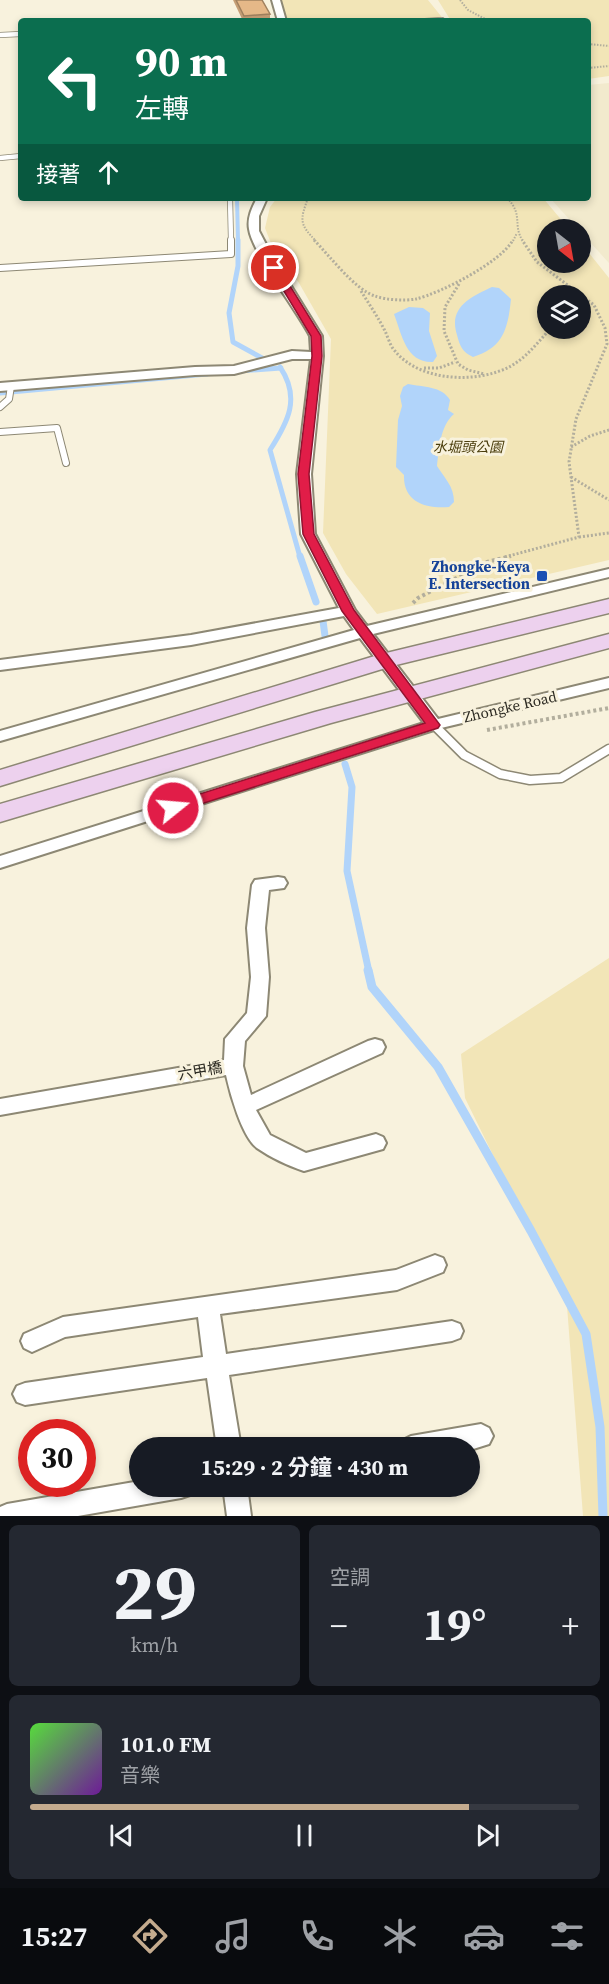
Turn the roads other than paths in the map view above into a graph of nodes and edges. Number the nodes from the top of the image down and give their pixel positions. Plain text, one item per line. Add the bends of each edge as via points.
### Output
1 (276, 0) edge
2 (281, 18) edge
3 (18, 33) edge
4 (0, 35) edge
5 (18, 156) edge
6 (0, 158) edge
7 (230, 201) edge
8 (261, 201) edge
9 (0, 268) edge
10 (317, 356) junction
11 (6, 387) edge
12 (0, 407) edge
13 (0, 432) edge
14 (66, 463) dead end
15 (609, 573) edge
16 (609, 606) edge
17 (348, 611) junction
18 (364, 633) junction
19 (609, 641) edge
20 (386, 660) junction
21 (0, 665) edge
22 (609, 683) edge
23 (411, 694) junction
24 (434, 725) junction
25 (0, 736) edge
26 (609, 749) edge
27 (0, 778) edge
28 (0, 813) edge
29 (0, 862) edge
30 (278, 883) dead end
31 (375, 1047) dead end
32 (233, 1066) junction
33 (0, 1107) edge
34 (244, 1107) junction
35 (376, 1143) dead end
36 (435, 1265) dead end
37 (207, 1305) junction
38 (452, 1331) dead end
39 (32, 1341) dead end
40 (216, 1366) junction
41 (25, 1394) dead end
42 (481, 1436) dead end
43 (227, 1437) edge
44 (475, 1437) edge
45 (129, 1495) edge
46 (236, 1497) edge
47 (7, 1516) edge
48 (239, 1516) edge

1 - 2 street
3 - 4 lane
5 - 6 lane
7 - 9 lane via 231,254
8 - 10 street via 254,216 254,231 316,336
10 - 11 street via 292,355 234,370
10 - 17 street via 304,474 309,534
11 - 12 lane via 9,399
13 - 14 lane via 57,428
15 - 18 street
16 - 20 street
17 - 18 street
17 - 21 street via 203,638
18 - 20 street
18 - 25 street
19 - 23 street
20 - 23 street
20 - 27 street
22 - 24 street, Zhongke Road
23 - 24 street
23 - 28 street
24 - 26 lane via 464,755 500,774 530,780 561,777
24 - 29 street, Zhongke Road
30 - 32 street, 六甲橋 via 261,885 256,928 260,978 256,1016 235,1039
31 - 34 street
32 - 33 street, 六甲橋
32 - 34 street
34 - 35 street via 263,1141 304,1162
36 - 37 street via 397,1280
37 - 39 street via 63,1328
37 - 40 street
38 - 40 street
40 - 41 street
40 - 43 street
42 - 44 street
45 - 47 street
46 - 48 street

